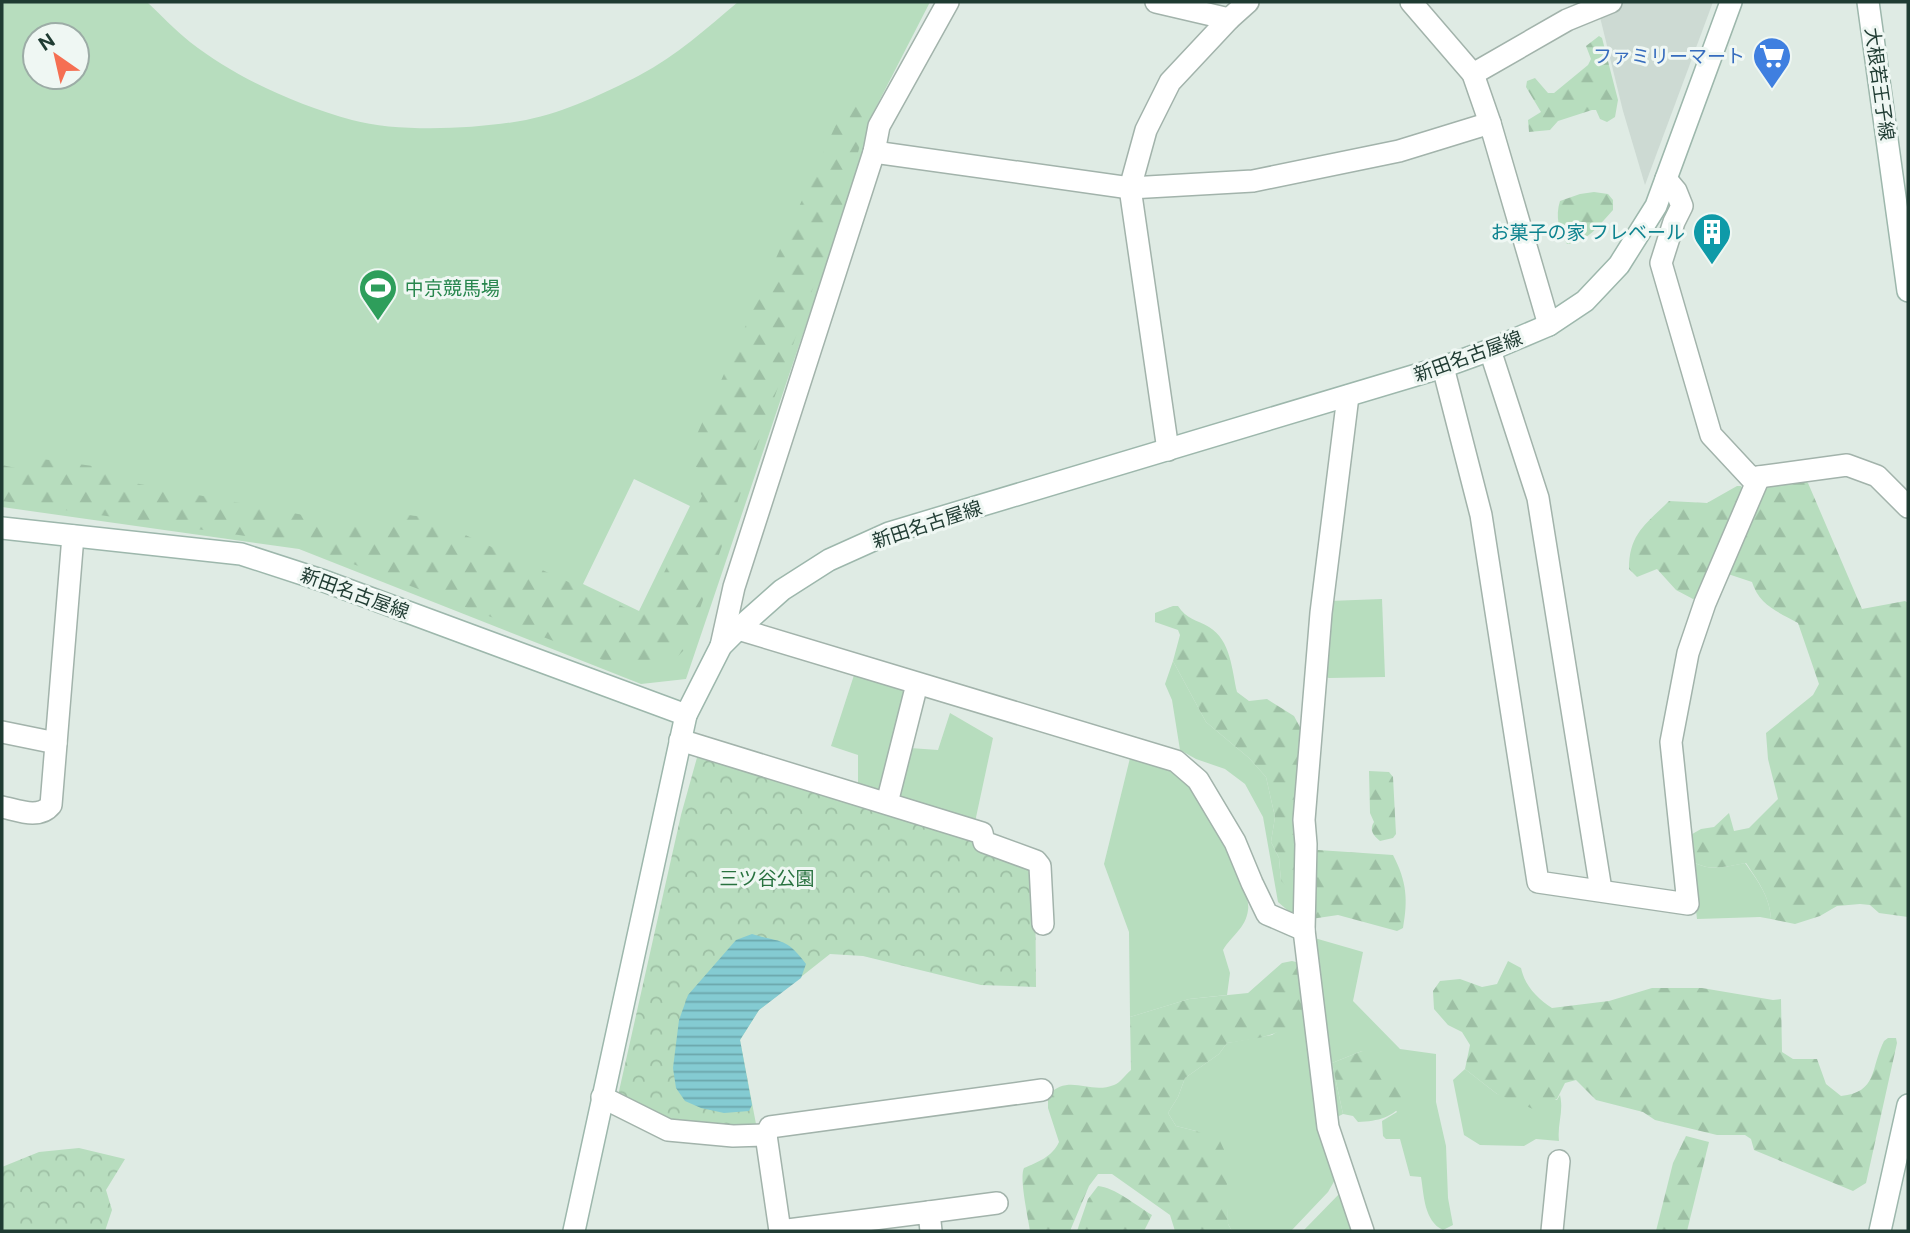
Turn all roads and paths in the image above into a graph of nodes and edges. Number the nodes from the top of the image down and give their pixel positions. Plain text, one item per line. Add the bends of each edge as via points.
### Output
1 (948, 2) edge
2 (1156, 2) edge
3 (1248, 2) edge
4 (1411, 2) edge
5 (1611, 2) edge
6 (1731, 2) edge
7 (1868, 2) edge
8 (1229, 19) junction
9 (1473, 74) junction
10 (1490, 123) junction
11 (874, 152) junction
12 (1666, 179) junction
13 (1130, 188) junction
14 (1908, 291) edge
15 (1549, 325) junction
16 (1490, 350) junction
17 (1443, 367) junction
18 (1348, 396) junction
19 (1168, 450) junction
20 (1759, 477) junction
21 (1908, 507) edge
22 (2, 528) edge
23 (74, 536) junction
24 (738, 629) junction
25 (721, 646) junction
26 (917, 684) junction
27 (686, 715) junction
28 (2, 732) edge
29 (680, 740) junction
30 (56, 743) junction
31 (887, 803) junction
32 (2, 807) edge
33 (1601, 890) junction
34 (1043, 924) dead end
35 (1304, 930) junction
36 (1042, 1090) dead end
37 (601, 1097) junction
38 (1908, 1105) edge
39 (766, 1135) junction
40 (1559, 1161) dead end
41 (997, 1203) dead end
42 (930, 1222) edge
43 (846, 1227) edge
44 (574, 1231) edge
45 (1363, 1231) edge
46 (1552, 1231) edge
47 (1880, 1231) edge

1 - 11 street via 879,126
2 - 8 street
3 - 8 street
4 - 9 street
5 - 9 street via 1567,20
6 - 12 street, 新田名古屋線
7 - 14 street, 大根若王子線
8 - 13 street via 1170,82 1146,130
9 - 10 street
10 - 13 street via 1399,151 1253,181
10 - 15 street
11 - 13 street
11 - 25 street via 734,587
12 - 15 street, 新田名古屋線 via 1656,206 1619,265 1585,302
12 - 20 street via 1682,206 1661,263 1702,407 1711,435 1751,478
13 - 19 street
15 - 16 street, 新田名古屋線
16 - 17 street, 新田名古屋線
16 - 33 street via 1538,498
17 - 18 street, 新田名古屋線
17 - 33 street via 1481,515 1538,882
18 - 19 street, 新田名古屋線
18 - 35 street via 1321,613 1304,820
19 - 24 street, 新田名古屋線 via 889,534 829,560 782,590
20 - 21 street via 1847,465 1877,476
20 - 33 street via 1688,653 1671,742 1688,904
22 - 23 street, 新田名古屋線
23 - 27 street, 新田名古屋線 via 241,554
23 - 30 street
24 - 25 street, 新田名古屋線
24 - 26 street
25 - 27 street, 新田名古屋線
26 - 31 street
26 - 35 street via 1176,761 1198,780 1236,842 1267,914
27 - 29 street
28 - 30 street
29 - 31 street
29 - 37 street
30 - 32 street via 51,805 46,811 38,814
31 - 34 street via 982,833 984,842 1036,861
35 - 45 street via 1328,1127
36 - 39 street via 769,1127
37 - 39 street via 668,1130
37 - 44 street
38 - 47 street
39 - 43 street via 780,1231
40 - 46 street
41 - 42 street
42 - 43 street

